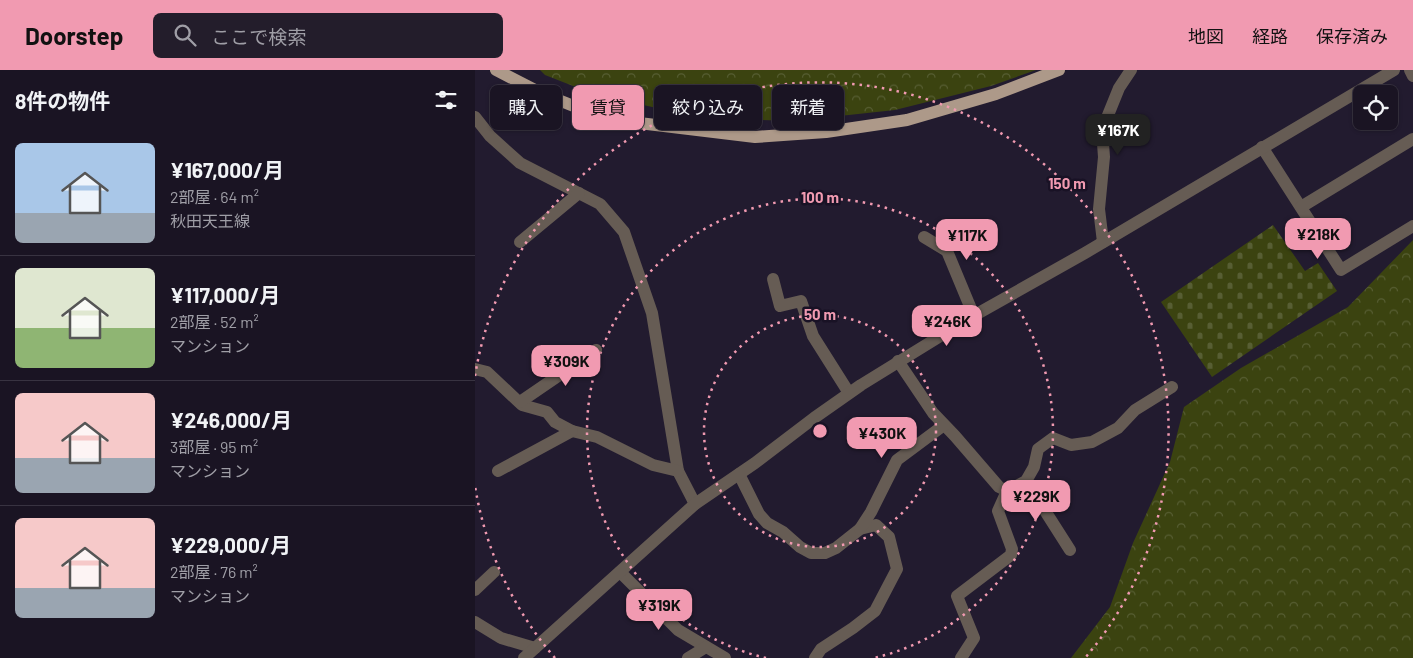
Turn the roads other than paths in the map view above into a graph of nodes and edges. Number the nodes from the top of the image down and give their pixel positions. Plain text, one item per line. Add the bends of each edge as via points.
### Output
1 (495, 70) edge
2 (1059, 70) edge
3 (1131, 70) edge
4 (1394, 70) edge
5 (1409, 70) edge
6 (1413, 76) edge
7 (475, 117) edge
8 (1413, 139) edge
9 (1262, 147) junction
10 (579, 193) junction
11 (1301, 207) junction
12 (1413, 226) edge
13 (924, 237) dead end
14 (520, 242) dead end
15 (1103, 242) junction
16 (773, 279) dead end
17 (973, 316) junction
18 (596, 350) dead end
19 (898, 362) junction
20 (475, 369) edge
21 (1172, 387) dead end
22 (849, 393) junction
23 (520, 402) junction
24 (944, 425) junction
25 (572, 431) junction
26 (498, 471) dead end
27 (678, 471) junction
28 (739, 474) junction
29 (1026, 481) junction
30 (1007, 492) junction
31 (695, 504) junction
32 (860, 529) junction
33 (1070, 550) dead end
34 (494, 572) dead end
35 (620, 572) junction
36 (475, 590) edge
37 (475, 622) edge
38 (706, 647) junction
39 (535, 648) junction
40 (524, 658) edge
41 (688, 658) edge
42 (725, 658) edge
43 (815, 658) edge
44 (961, 658) edge

1 - 2 main road via 541,93 606,118 755,136 826,132 907,120 996,94
3 - 15 street via 1119,88 1102,130 1104,157 1099,208
4 - 9 street
5 - 6 street
7 - 10 street via 490,136 520,163
8 - 11 street
9 - 11 street
9 - 15 street
10 - 14 street
10 - 27 street via 600,204 624,232 652,312
11 - 12 street via 1341,270
13 - 17 street via 947,251
15 - 17 street
16 - 22 street via 780,306 801,301 813,336
17 - 19 street
18 - 23 street
19 - 22 street
19 - 24 street
20 - 23 street via 487,372
21 - 29 street via 1135,410 1118,428 1092,442 1071,445 1053,438 1039,449
22 - 28 street
23 - 25 street via 547,412 555,422
24 - 30 street via 999,488
24 - 32 street via 897,460
25 - 26 street
25 - 27 street via 597,437 653,465
27 - 31 street
28 - 31 street
28 - 32 street via 767,523 811,553 825,553 836,548
29 - 30 street
29 - 33 street
30 - 44 street via 998,511 1012,549 1011,555 957,596 974,638
31 - 35 street
32 - 43 street via 876,525 889,537 897,569 875,612 821,649
34 - 36 street
35 - 38 street via 677,630
35 - 39 street
37 - 39 street via 501,638
38 - 41 street
38 - 42 street
39 - 40 street

